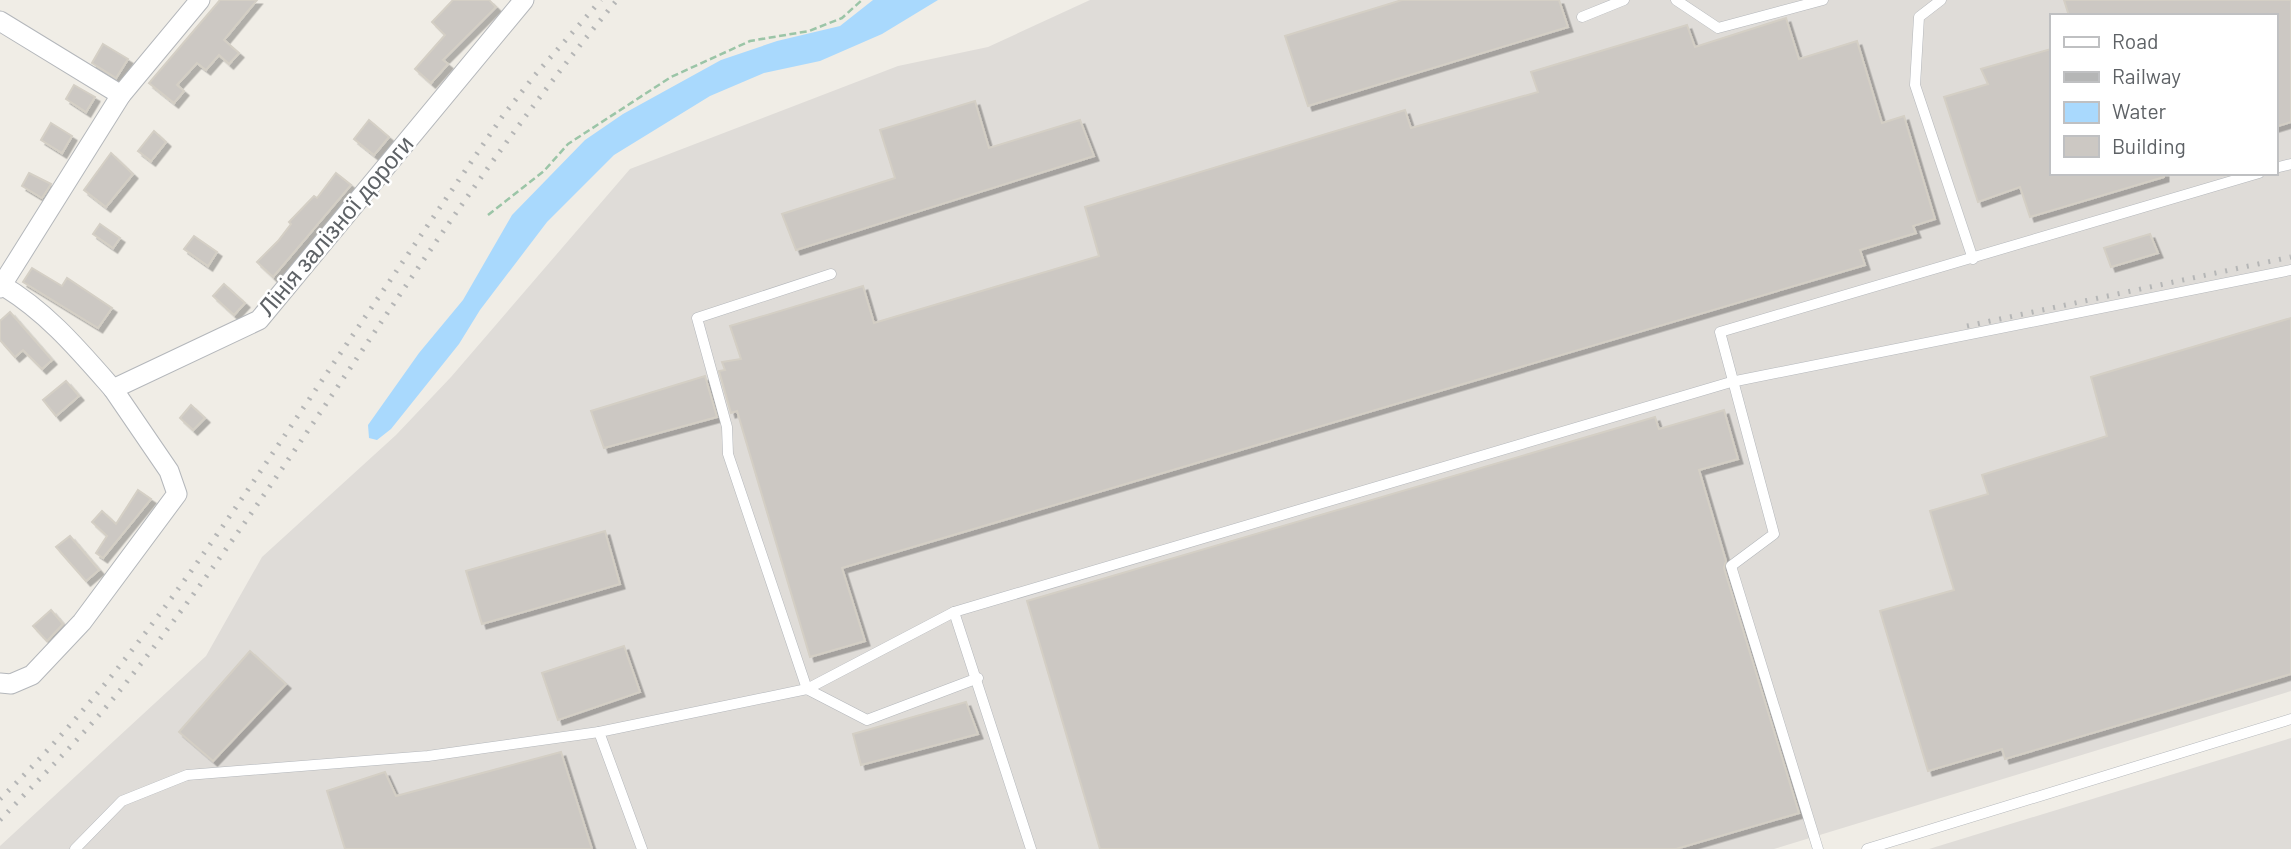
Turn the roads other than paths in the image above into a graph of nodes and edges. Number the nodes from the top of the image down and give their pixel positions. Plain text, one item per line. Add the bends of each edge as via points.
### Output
1 (200, 0) edge
2 (524, 0) edge
3 (1624, 0) edge
4 (1676, 0) edge
5 (1823, 0) edge
6 (1941, 0) edge
7 (1582, 17) dead end
8 (0, 21) edge
9 (121, 95) junction
10 (2252, 175) edge
11 (1973, 259) junction
12 (2291, 270) edge
13 (831, 274) dead end
14 (1, 286) edge
15 (1731, 382) junction
16 (113, 389) junction
17 (954, 612) junction
18 (978, 678) junction
19 (0, 683) edge
20 (807, 689) junction
21 (2291, 719) edge
22 (598, 732) junction
23 (75, 849) edge
24 (642, 849) edge
25 (1031, 849) edge
26 (1818, 849) edge
27 (1867, 849) edge

1 - 9 street
2 - 16 street, Лінія залізної дороги via 259,320
3 - 7 lane
4 - 5 lane via 1718,28
6 - 11 lane via 1919,17 1916,85
8 - 9 street
9 - 14 street
10 - 11 lane
11 - 15 lane via 1720,332
12 - 15 lane
13 - 20 lane via 697,318 727,428 727,454
14 - 16 street via 27,299
15 - 17 lane
15 - 26 lane via 1774,534 1731,566
16 - 19 street via 169,471 177,494 82,622 32,675 11,684
17 - 18 lane
17 - 20 lane
18 - 20 lane via 867,720
18 - 25 lane
20 - 22 lane
21 - 27 lane
22 - 23 lane via 428,756 187,775 122,801
22 - 24 lane

